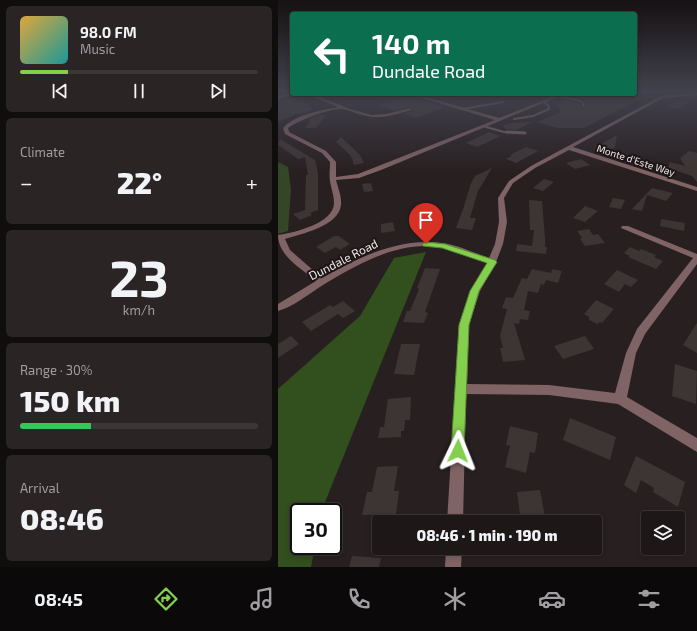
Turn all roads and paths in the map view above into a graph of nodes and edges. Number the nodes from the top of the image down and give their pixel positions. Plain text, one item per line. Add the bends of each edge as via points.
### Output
1 (303, 118) edge
2 (522, 118) edge
3 (623, 118) edge
4 (497, 119) edge
5 (514, 119) dead end
6 (482, 126) junction
7 (525, 132) dead end
8 (569, 148) junction
9 (333, 179) junction
10 (697, 189) edge
11 (625, 228) dead end
12 (279, 237) edge
13 (697, 258) edge
14 (492, 262) junction
15 (322, 282) junction
16 (278, 308) edge
17 (461, 389) junction
18 (620, 399) junction
19 (697, 445) edge
20 (455, 515) edge
21 (454, 555) edge
22 (454, 567) edge

1 - 9 street via 289,124 285,128 287,133 330,156 333,162
2 - 5 lane
3 - 8 street
4 - 6 street
6 - 7 lane via 503,133
6 - 9 street via 379,169 359,176
8 - 10 street, Monte d'Este Way
8 - 14 street via 511,182 501,198 503,222
9 - 12 street via 338,207 333,215 307,230
11 - 13 street
12 - 15 street via 286,250
13 - 18 street via 641,332 631,353
14 - 15 street, Dundale Road via 442,245 411,245 391,248 373,255
14 - 17 street via 475,291 464,325
15 - 16 street, Dundale Road
17 - 18 street via 549,390
17 - 20 street
18 - 19 street
21 - 22 street

